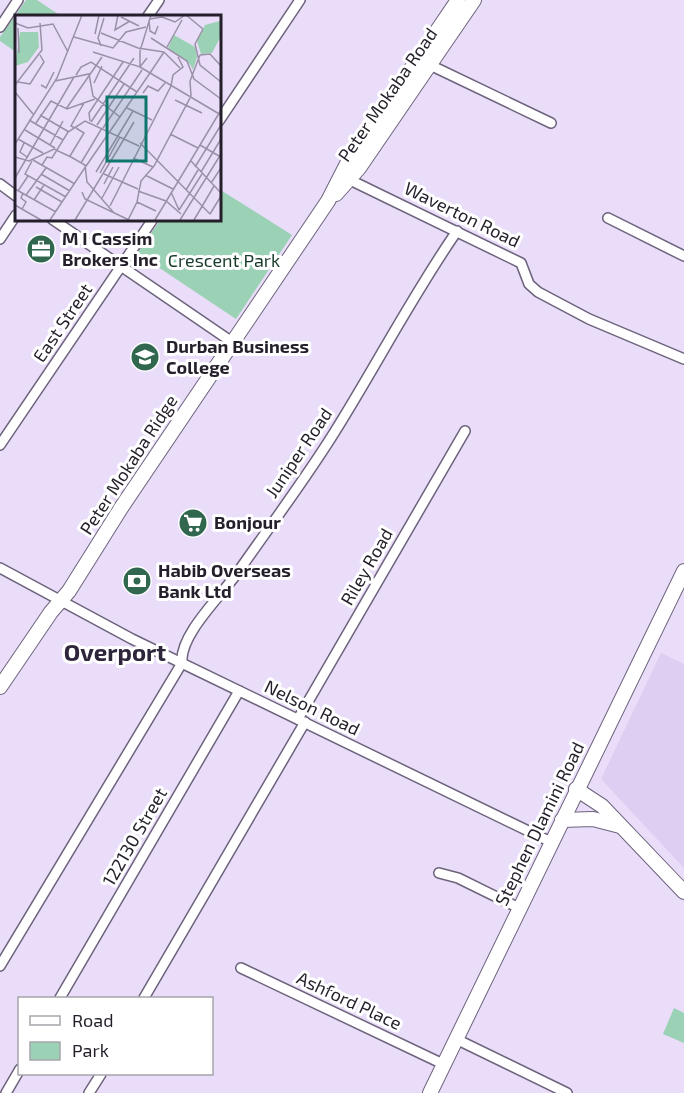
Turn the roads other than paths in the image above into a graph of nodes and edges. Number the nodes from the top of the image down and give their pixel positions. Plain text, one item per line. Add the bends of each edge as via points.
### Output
1 (18, 0) edge
2 (159, 0) edge
3 (300, 0) edge
4 (458, 0) edge
5 (474, 0) edge
6 (149, 15) edge
7 (0, 27) edge
8 (430, 65) junction
9 (220, 120) edge
10 (551, 123) dead end
11 (346, 178) junction
12 (0, 184) edge
13 (15, 195) edge
14 (15, 216) edge
15 (608, 218) dead end
16 (53, 220) edge
17 (152, 220) edge
18 (457, 231) junction
19 (0, 239) edge
20 (684, 256) edge
21 (120, 267) junction
22 (232, 342) junction
23 (684, 359) edge
24 (465, 432) dead end
25 (0, 445) edge
26 (0, 568) edge
27 (684, 571) edge
28 (59, 601) junction
29 (182, 663) junction
30 (0, 687) edge
31 (239, 691) junction
32 (302, 721) junction
33 (576, 789) junction
34 (562, 820) junction
35 (620, 826) junction
36 (551, 842) junction
37 (439, 873) dead end
38 (684, 892) edge
39 (519, 908) junction
40 (0, 966) edge
41 (241, 968) dead end
42 (61, 997) edge
43 (145, 997) edge
44 (456, 1039) junction
45 (443, 1064) junction
46 (18, 1072) edge
47 (99, 1075) edge
48 (6, 1093) edge
49 (89, 1093) edge
50 (430, 1093) edge
51 (567, 1093) edge

1 - 7 street
2 - 6 street
3 - 9 street
4 - 11 street, Peter Mokaba Road
5 - 8 street, Peter Mokaba Road
8 - 10 street
8 - 11 street, Peter Mokaba Road
11 - 18 street, Waverton Road
11 - 22 street, Peter Mokaba Ridge
12 - 13 street
14 - 19 street
15 - 20 street
16 - 21 street
17 - 21 street, East Street
18 - 23 street, Waverton Road via 521,263 529,284 538,292 589,319
18 - 29 street, Juniper Road via 418,288 333,434 186,641
21 - 22 street
21 - 25 street, East Street
22 - 28 street, Peter Mokaba Ridge
24 - 32 street, Riley Road
26 - 28 street, Nelson Road
27 - 33 street, Stephen Dlamini Road
28 - 29 street, Nelson Road
28 - 30 street, Peter Mokaba Ridge
29 - 31 street, Nelson Road
29 - 40 street, Juniper Road
31 - 32 street, Nelson Road
31 - 42 street, 122130 Street
32 - 36 street, Nelson Road
32 - 43 street, Riley Road
33 - 34 street, Stephen Dlamini Road
33 - 35 street via 602,806
34 - 35 street via 593,819
34 - 36 street, Stephen Dlamini Road
35 - 38 street
36 - 39 street, Stephen Dlamini Road
37 - 39 street via 458,878
39 - 44 street, Stephen Dlamini Road
41 - 45 street, Ashford Place
44 - 45 street, Stephen Dlamini Road
44 - 51 street
45 - 50 street, Stephen Dlamini Road
46 - 48 street
47 - 49 street

